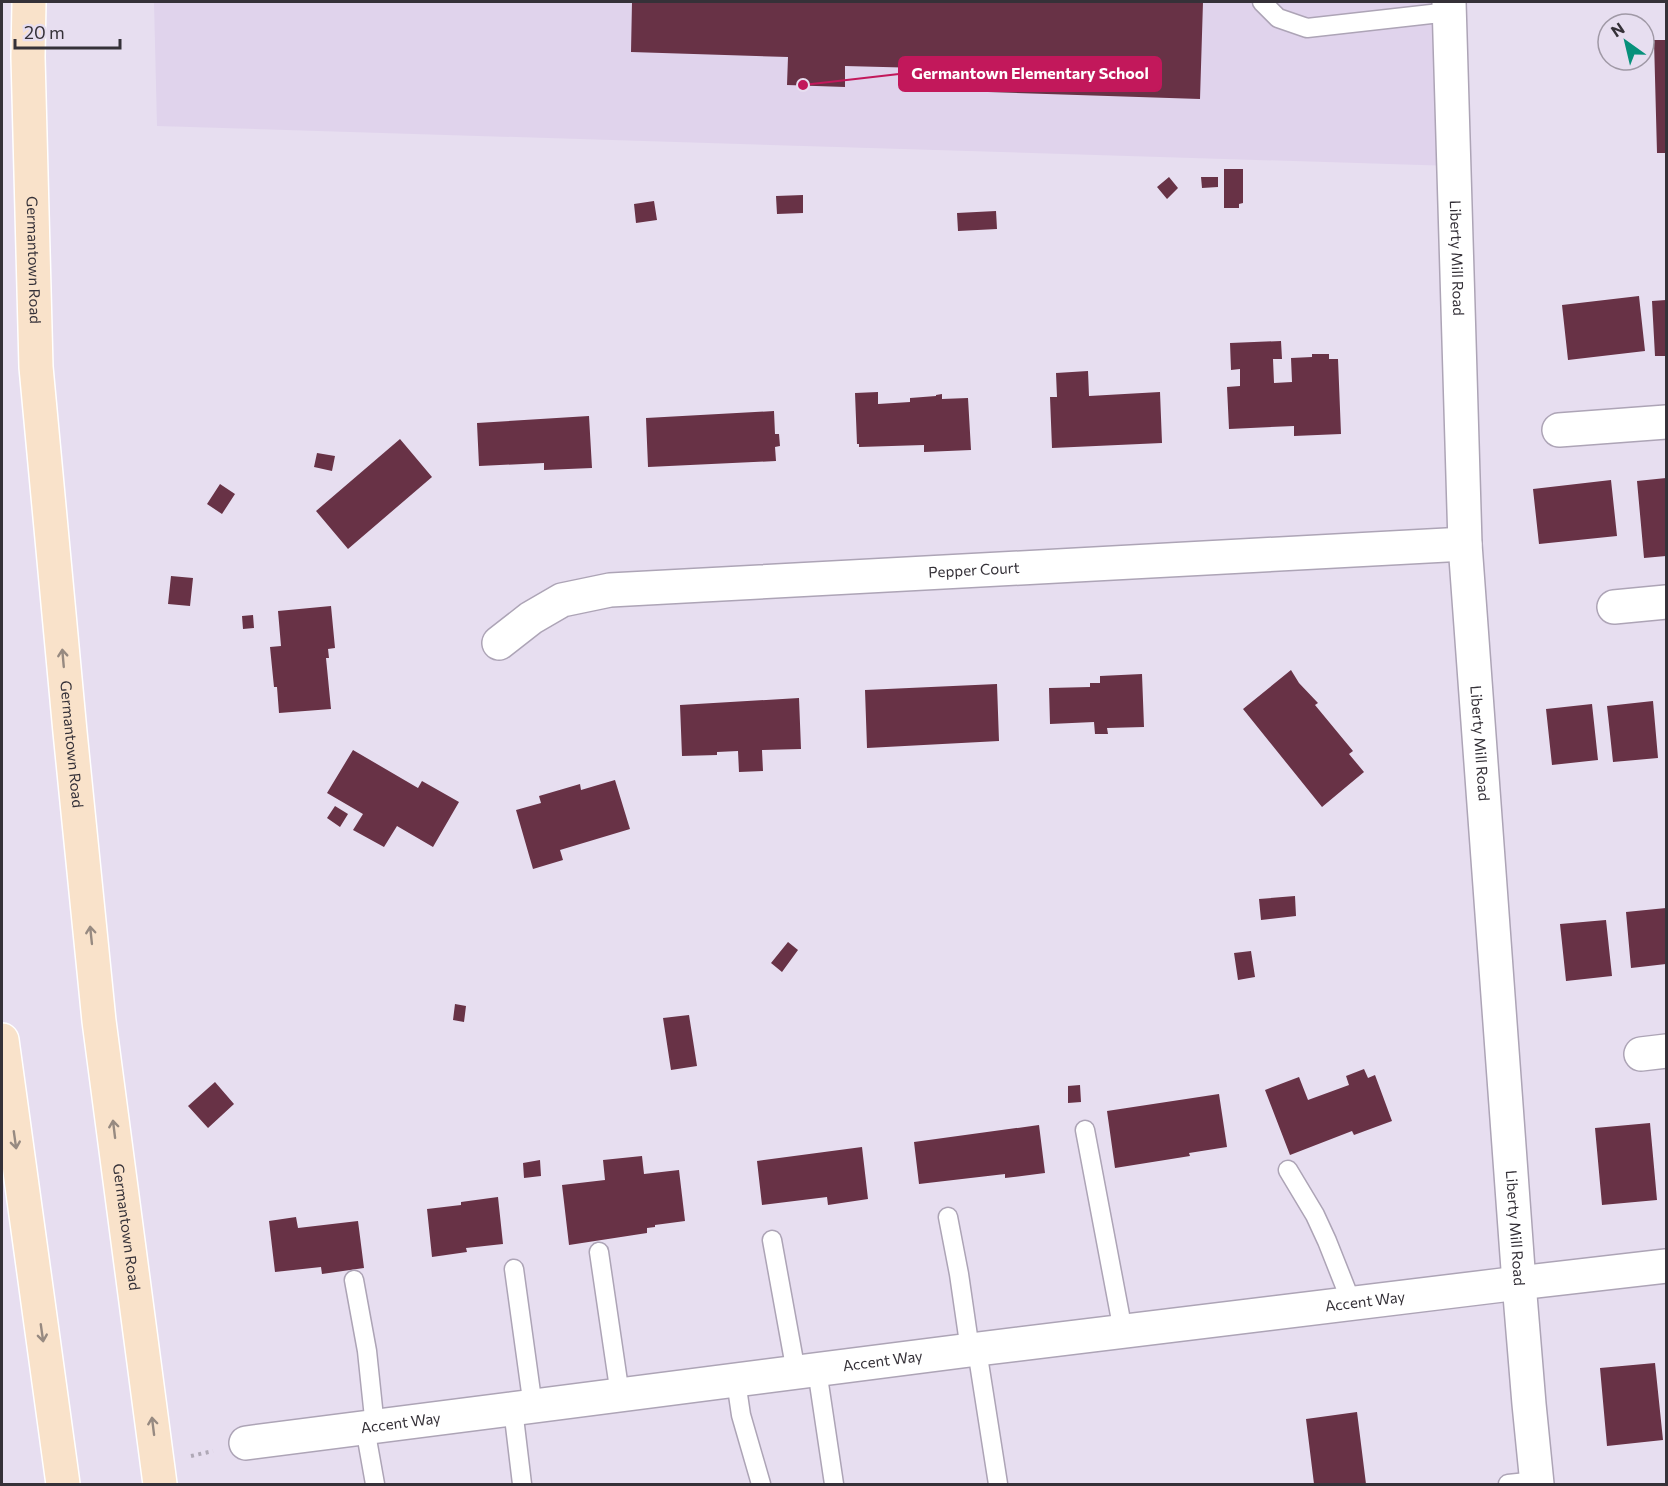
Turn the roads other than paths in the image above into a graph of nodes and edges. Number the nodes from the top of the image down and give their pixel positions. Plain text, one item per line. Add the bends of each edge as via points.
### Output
1 (29, 2) edge
2 (1262, 2) edge
3 (1449, 7) edge
4 (1666, 422) edge
5 (1559, 430) dead end
6 (1464, 544) junction
7 (1666, 602) edge
8 (1614, 607) dead end
9 (499, 643) dead end
10 (2, 1040) edge
11 (1085, 1130) dead end
12 (1288, 1170) dead end
13 (948, 1217) dead end
14 (771, 1240) dead end
15 (599, 1252) dead end
16 (1666, 1266) edge
17 (514, 1269) dead end
18 (354, 1280) dead end
19 (1519, 1283) junction
20 (1352, 1304) junction
21 (1123, 1331) junction
22 (973, 1350) junction
23 (807, 1371) junction
24 (736, 1381) junction
25 (620, 1395) junction
26 (523, 1408) junction
27 (370, 1427) junction
28 (246, 1443) road end
29 (159, 1474) edge
30 (1527, 1483) edge
31 (63, 1485) edge
32 (375, 1485) edge
33 (522, 1485) edge
34 (761, 1485) edge
35 (834, 1485) edge
36 (998, 1485) edge

29 -> 1 main road, Germantown Road via 99,1021 36,367
2 - 3 lane via 1278,18 1307,27
3 - 6 street, Liberty Mill Road
4 - 5 street
6 - 9 street, Pepper Court via 610,590 562,600
6 - 19 street, Liberty Mill Road
7 - 8 street
10 -> 31 main road
11 - 21 lane
12 - 20 lane via 1315,1215
13 - 22 lane
14 - 23 lane
15 - 25 lane
16 - 19 street, Accent Way
17 - 26 lane
18 - 27 lane via 367,1351
19 - 20 street, Accent Way
19 - 30 street, Liberty Mill Road via 1528,1404
20 - 21 street, Accent Way
21 - 22 street, Accent Way
22 - 23 street, Accent Way
22 - 36 lane
23 - 24 street, Accent Way
23 - 35 lane
24 - 25 street, Accent Way
24 - 34 lane via 741,1415
25 - 26 street, Accent Way
26 - 27 street, Accent Way
26 - 33 lane
27 - 28 street, Accent Way
27 - 32 lane

